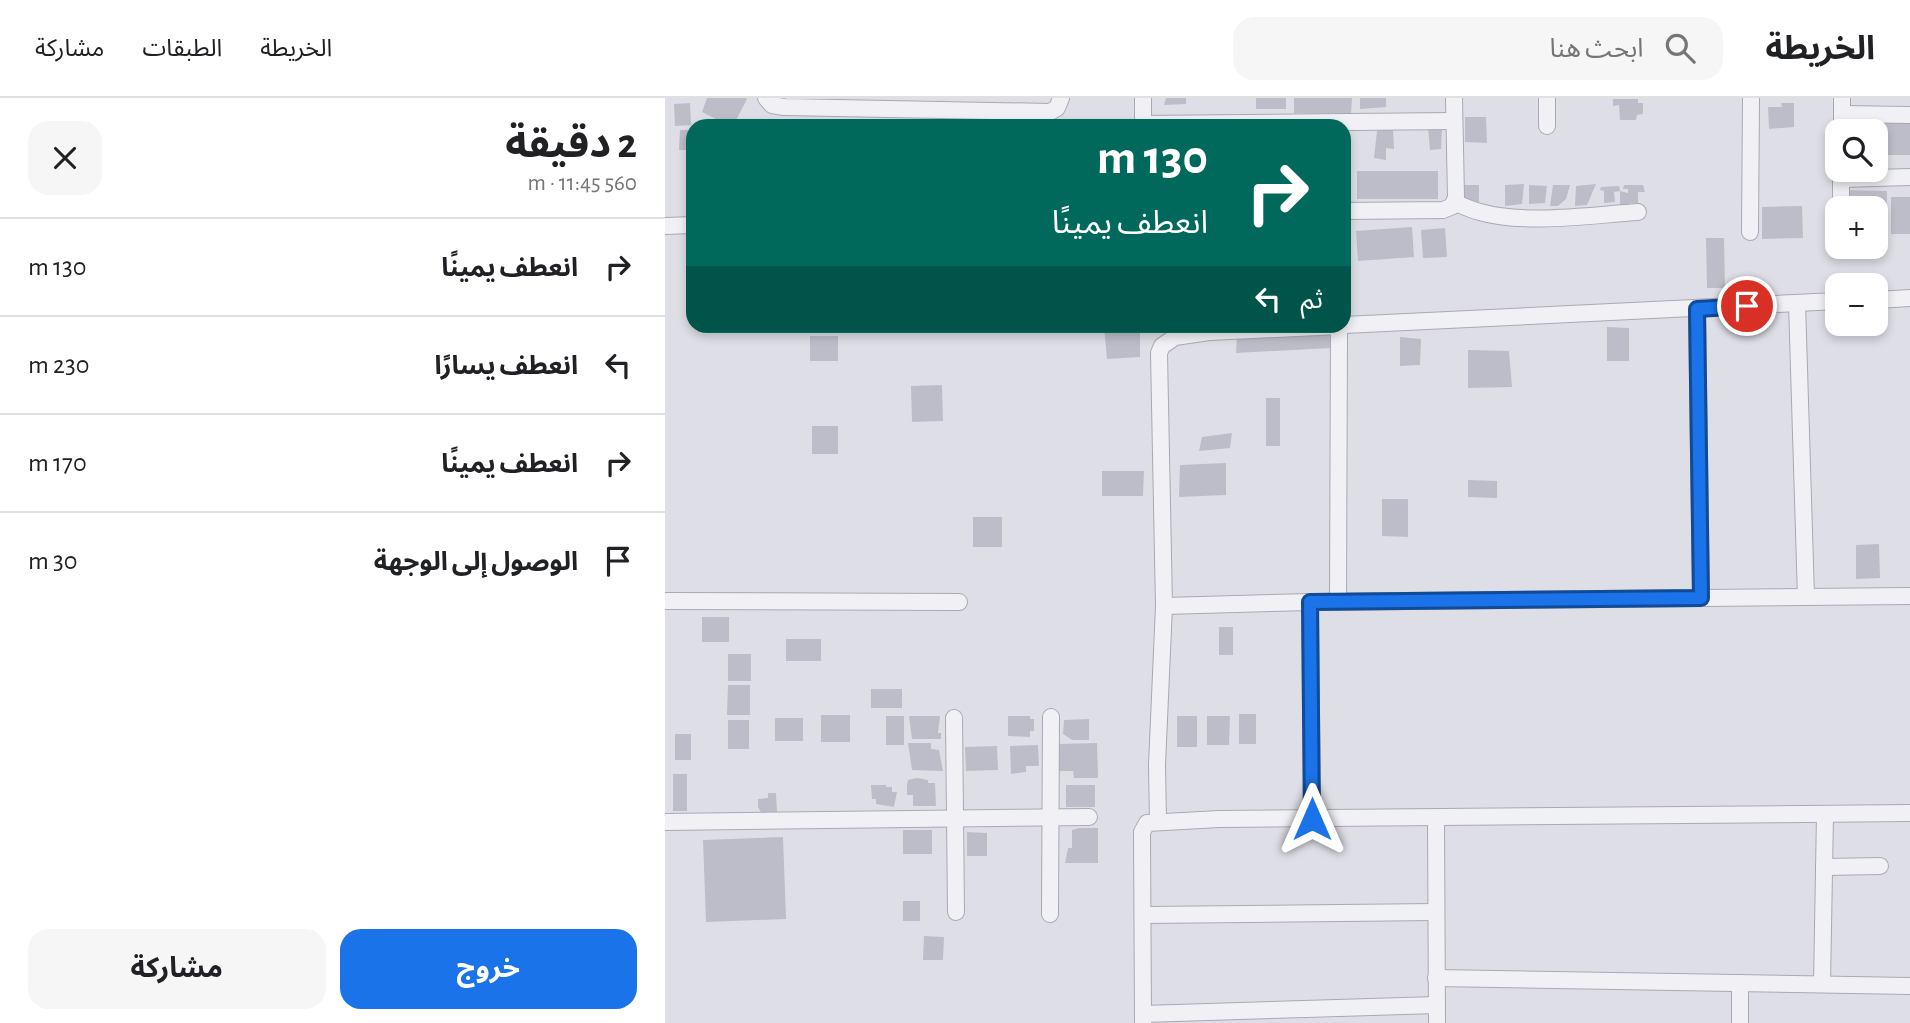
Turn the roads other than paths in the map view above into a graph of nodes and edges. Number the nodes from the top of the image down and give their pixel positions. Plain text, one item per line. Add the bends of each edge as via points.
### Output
1 (767, 98) edge
2 (1061, 98) edge
3 (1143, 98) edge
4 (1454, 98) edge
5 (1547, 98) edge
6 (1751, 98) edge
7 (1842, 106) edge
8 (1910, 115) edge
9 (1143, 119) edge
10 (1454, 121) junction
11 (1351, 122) edge
12 (1547, 126) dead end
13 (1888, 176) edge
14 (1910, 177) edge
15 (1454, 202) junction
16 (1351, 211) edge
17 (1638, 212) dead end
18 (686, 225) edge
19 (665, 226) edge
20 (1750, 232) dead end
21 (1910, 298) edge
22 (1888, 299) edge
23 (1825, 302) edge
24 (1797, 303) junction
25 (1697, 309) junction
26 (1351, 325) edge
27 (1192, 333) edge
28 (1341, 333) edge
29 (1910, 596) edge
30 (1806, 597) junction
31 (1701, 598) junction
32 (665, 601) edge
33 (959, 602) dead end
34 (1310, 602) junction
35 (1338, 602) junction
36 (1164, 606) junction
37 (1051, 717) dead end
38 (954, 718) dead end
39 (1910, 813) edge
40 (1825, 814) junction
41 (1051, 817) junction
42 (1089, 817) dead end
43 (955, 818) junction
44 (1436, 818) junction
45 (1312, 819) junction
46 (1158, 821) junction
47 (665, 822) edge
48 (1881, 866) dead end
49 (1824, 867) junction
50 (955, 912) dead end
51 (1436, 912) junction
52 (1050, 914) dead end
53 (1144, 915) junction
54 (1436, 978) junction
55 (1739, 983) junction
56 (1822, 984) junction
57 (1910, 986) edge
58 (1437, 1005) junction
59 (1143, 1018) edge
60 (1437, 1023) edge
61 (1740, 1023) edge

1 - 2 street via 772,105 784,107 1050,112
3 - 9 street
4 - 10 street
5 - 12 street
6 - 20 street
7 - 8 street
10 - 11 street
10 - 15 street
13 - 14 street
15 - 16 street via 1443,210
15 - 17 street via 1480,213 1543,218
18 - 19 street
21 - 22 street
23 - 24 street
24 - 25 street
24 - 30 street
25 - 26 street
25 - 31 street
27 - 36 street via 1174,337 1159,353
28 - 35 street
29 - 30 street
30 - 31 street
31 - 35 street
32 - 33 street
34 - 35 street
34 - 36 street
34 - 45 street
36 - 46 street
37 - 41 street
38 - 43 street
39 - 40 street
40 - 44 street
40 - 49 street
41 - 42 street
41 - 43 street
41 - 52 street
43 - 47 street
43 - 50 street
44 - 45 street
44 - 51 street
45 - 46 street
46 - 53 street via 1142,828
48 - 49 street
49 - 56 street
51 - 53 street
51 - 54 street
53 - 59 street
54 - 55 street
54 - 58 street
55 - 56 street
55 - 61 street
56 - 57 street
58 - 59 street
58 - 60 street

